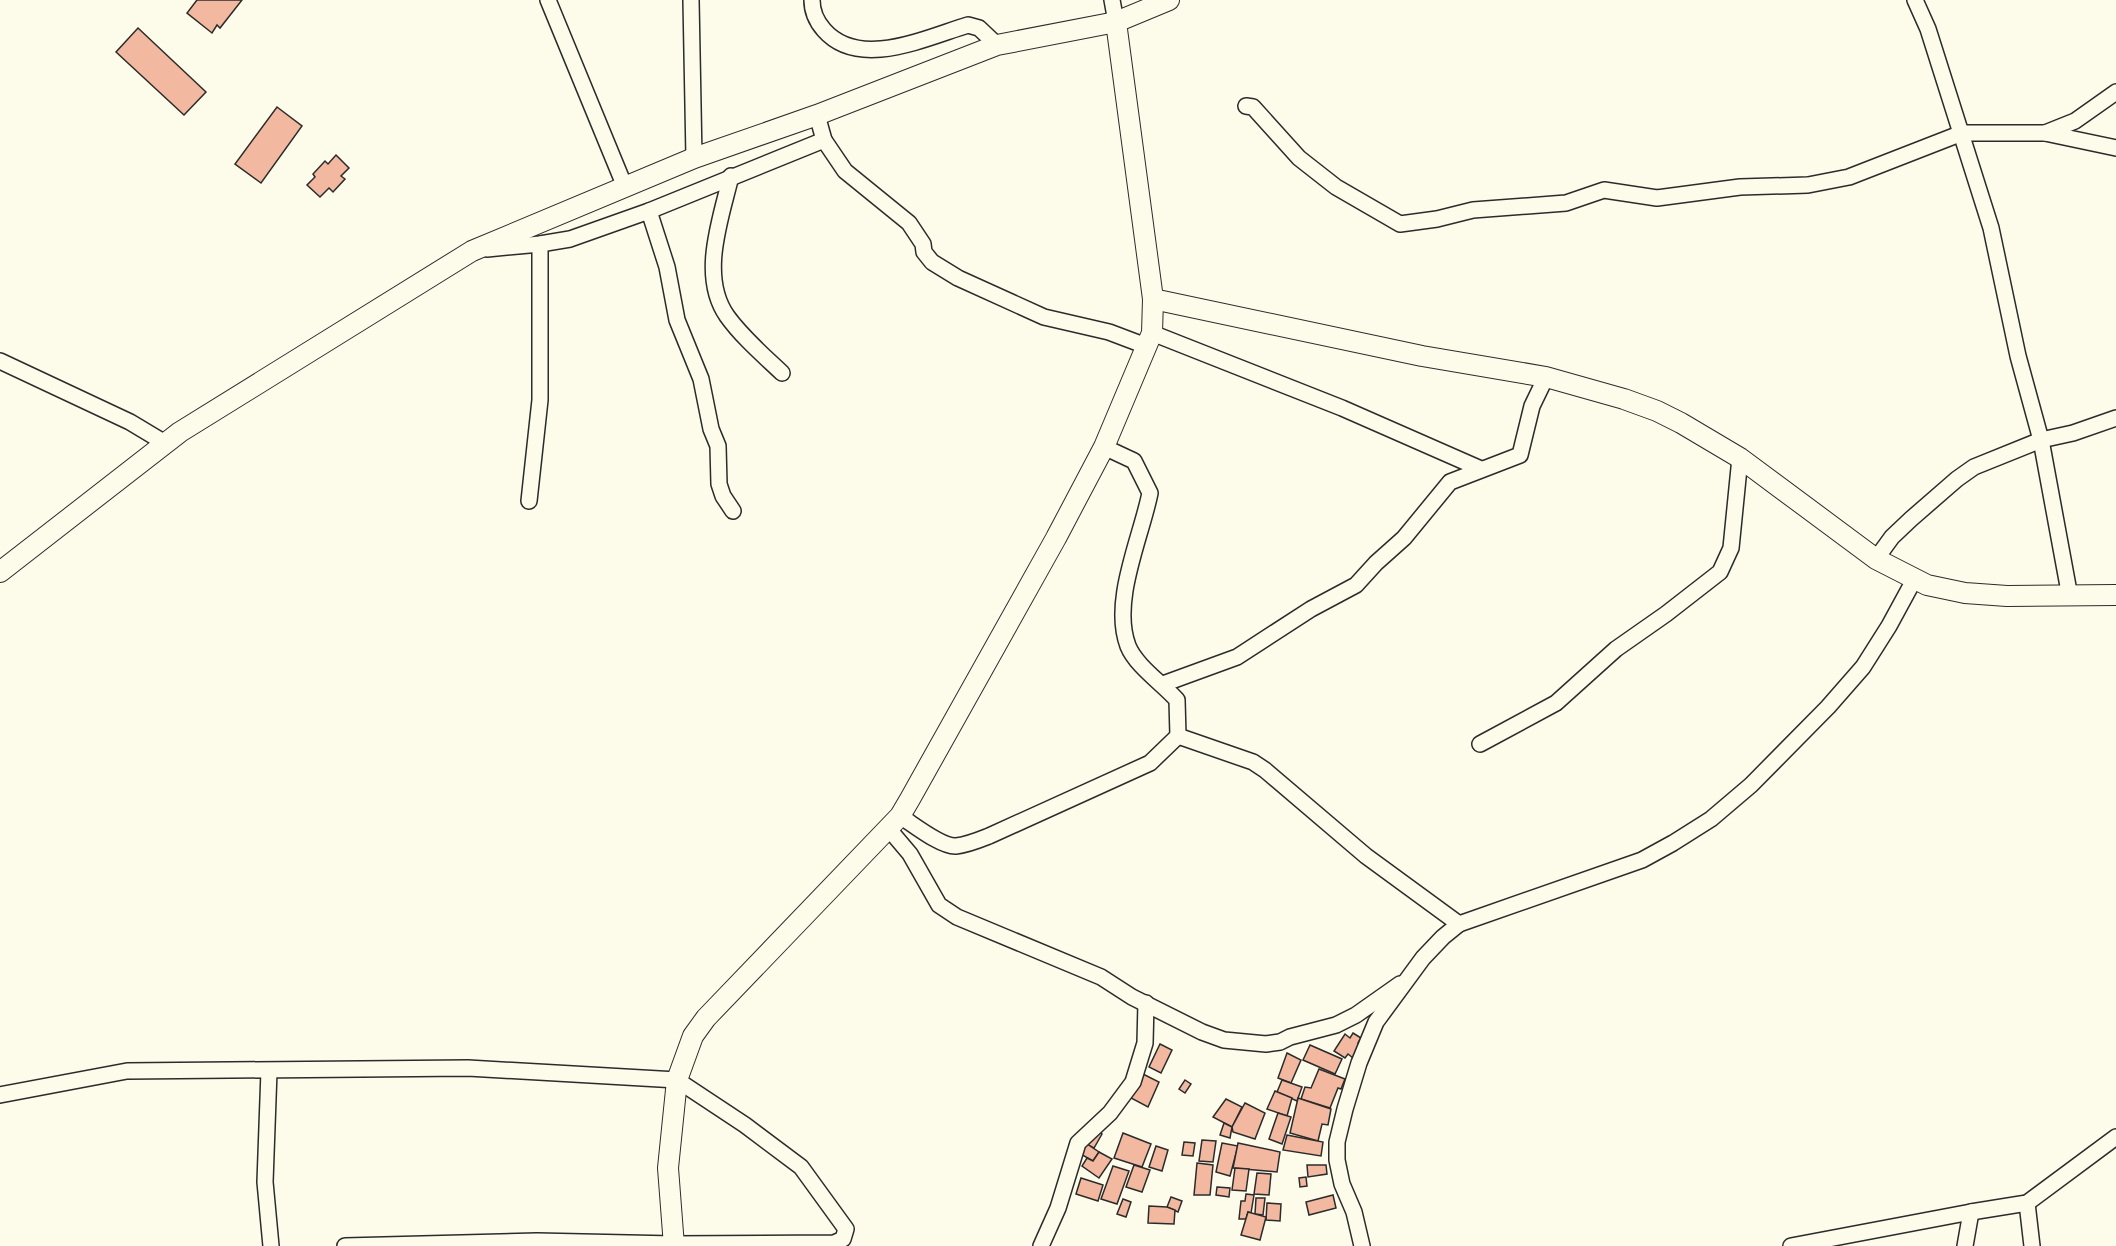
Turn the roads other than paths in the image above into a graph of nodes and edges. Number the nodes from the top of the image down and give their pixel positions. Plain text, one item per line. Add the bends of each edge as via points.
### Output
1 (548, 0) edge
2 (691, 0) edge
3 (812, 0) edge
4 (1112, 0) edge
5 (1169, 0) edge
6 (1915, 0) edge
7 (1116, 22) junction
8 (997, 45) junction
9 (2116, 92) edge
10 (1246, 106) dead end
11 (817, 115) junction
12 (1962, 133) junction
13 (2045, 134) junction
14 (824, 140) junction
15 (2116, 148) edge
16 (694, 158) junction
17 (731, 176) junction
18 (625, 187) junction
19 (649, 211) junction
20 (540, 244) junction
21 (472, 251) junction
22 (1153, 299) junction
23 (1149, 339) junction
24 (0, 362) edge
25 (782, 373) dead end
26 (1546, 377) junction
27 (2116, 418) edge
28 (2041, 440) junction
29 (165, 443) junction
30 (1104, 447) junction
31 (1740, 458) junction
32 (1481, 469) junction
33 (528, 501) dead end
34 (733, 511) dead end
35 (1876, 559) junction
36 (0, 572) edge
37 (1914, 580) junction
38 (2116, 595) edge
39 (2070, 597) junction
40 (1163, 684) junction
41 (1178, 735) junction
42 (1480, 744) dead end
43 (894, 822) junction
44 (1459, 924) junction
45 (1409, 979) junction
46 (1146, 1003) junction
47 (270, 1071) junction
48 (676, 1080) junction
49 (0, 1095) edge
50 (2116, 1137) edge
51 (2026, 1203) junction
52 (1971, 1212) junction
53 (488, 1244) edge
54 (674, 1245) edge
55 (271, 1246) edge
56 (345, 1246) edge
57 (1041, 1246) edge
58 (1362, 1246) edge
59 (1791, 1246) edge
60 (1965, 1246) edge
61 (2032, 1246) edge

1 - 18 street
2 - 16 street
3 - 8 street via 817,22 829,36 848,48 882,50 969,25 979,28
4 - 7 street
5 - 7 street
6 - 12 street
7 - 8 street
7 - 22 street
8 - 11 street
9 - 13 street via 2076,121
10 - 12 street via 1252,107 1299,158 1336,188 1400,224 1473,210 1566,203 1604,190 1657,198 1740,187 1808,185 1849,177
11 - 14 street
11 - 16 street
12 - 13 street
12 - 28 street via 1991,228 2018,356
13 - 15 street
14 - 17 street
14 - 23 street via 845,171 909,223 932,262 949,273 1044,317
16 - 18 street
17 - 19 street
17 - 25 street via 713,250 717,292 732,322
18 - 21 street
19 - 20 street via 570,239
19 - 34 street via 667,267 677,320 701,379 718,446 719,484
20 - 21 street
20 - 33 street via 540,400
21 - 29 street
22 - 23 street
22 - 26 street via 1422,356
23 - 30 street
23 - 32 street via 1342,408
24 - 29 street via 130,422
26 - 31 street via 1657,411
26 - 32 street via 1532,406 1520,455
27 - 28 street via 2073,434
28 - 35 street via 1974,467 1957,479 1892,537
28 - 39 street
29 - 36 street
30 - 40 street via 1134,461 1150,493 1125,586 1123,618 1128,647 1146,672
30 - 43 street via 977,681
31 - 35 street
31 - 42 street via 1731,549 1720,572 1616,649 1556,703
32 - 40 street via 1450,482 1404,538 1356,585 1237,657
35 - 37 street
37 - 39 street via 1965,593
37 - 44 street via 1863,667 1751,785 1711,819 1642,860
38 - 39 street
40 - 41 street via 1177,700
41 - 43 street via 1150,763 969,842 954,846
41 - 44 street via 1265,770 1366,856
43 - 46 street via 945,910 1101,977
43 - 48 street via 706,1018 693,1036
44 - 45 street via 1423,958
45 - 46 street via 1336,1025 1266,1044 1224,1040
45 - 58 street via 1376,1022 1359,1063 1337,1142 1342,1184
46 - 57 street via 1146,1043 1133,1082 1110,1113 1078,1143 1058,1208
47 - 48 street via 468,1068
47 - 49 street via 127,1071
47 - 55 street via 265,1182
48 - 54 street via 668,1168
48 - 54 street via 801,1167 844,1224 846,1233 834,1243
50 - 51 street
51 - 52 street
51 - 61 street
52 - 59 street
52 - 60 street
53 - 54 street via 537,1241
53 - 56 street

